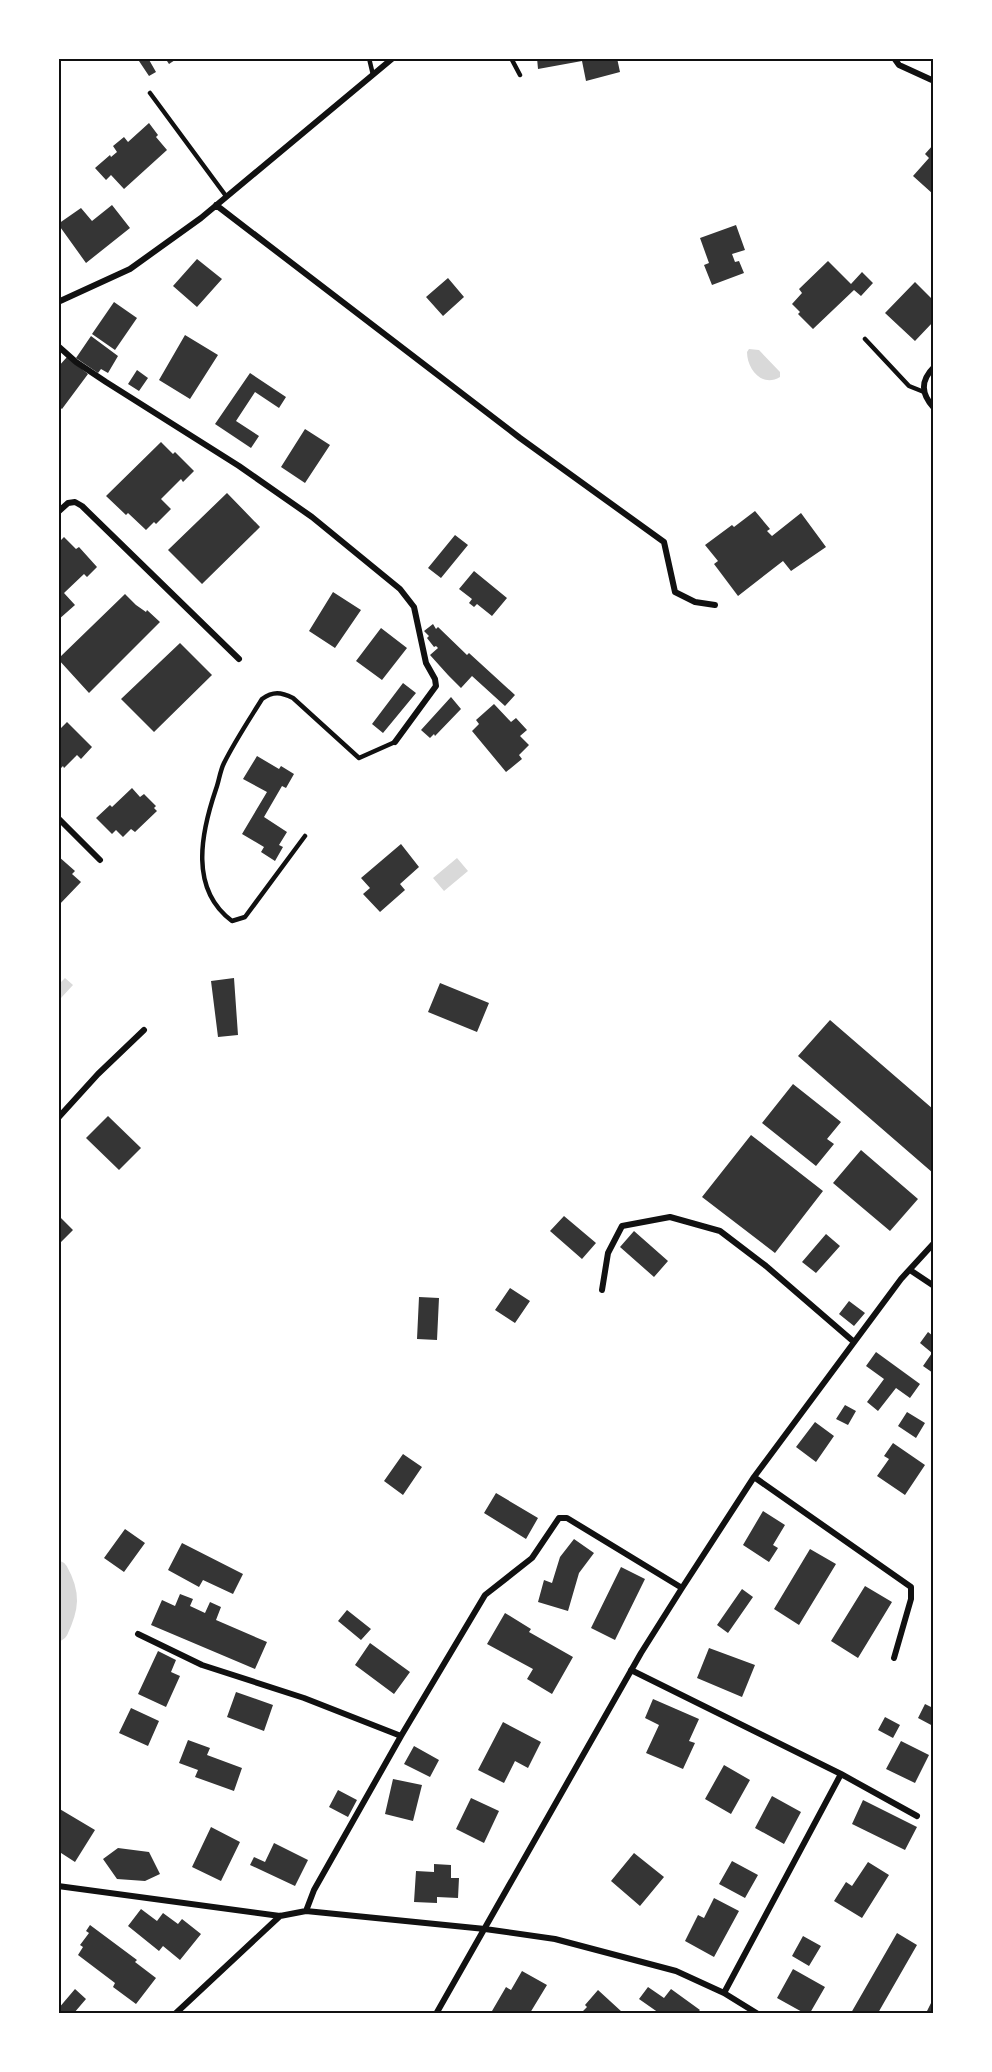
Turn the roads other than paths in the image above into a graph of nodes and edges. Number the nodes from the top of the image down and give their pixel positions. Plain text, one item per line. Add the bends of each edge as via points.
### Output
1 (369, 58) edge
2 (393, 58) edge
3 (511, 58) edge
4 (894, 58) edge
5 (373, 75) junction
6 (520, 75) dead end
7 (933, 81) edge
8 (150, 93) dead end
9 (226, 196) junction
10 (216, 205) junction
11 (58, 302) edge
12 (865, 339) dead end
13 (58, 346) edge
14 (933, 367) edge
15 (924, 392) junction
16 (933, 408) edge
17 (58, 512) edge
18 (715, 605) dead end
19 (239, 659) dead end
20 (395, 742) joint
21 (58, 818) edge
22 (305, 836) dead end
23 (100, 860) dead end
24 (144, 1030) dead end
25 (58, 1118) edge
26 (933, 1243) edge
27 (910, 1270) junction
28 (933, 1286) edge
29 (602, 1290) dead end
30 (854, 1342) junction
31 (754, 1477) junction
32 (682, 1588) junction
33 (138, 1635) dead end
34 (894, 1658) dead end
35 (631, 1670) junction
36 (401, 1736) junction
37 (841, 1774) junction
38 (917, 1816) dead end
39 (58, 1886) edge
40 (306, 1911) junction
41 (280, 1916) junction
42 (485, 1929) junction
43 (724, 1994) junction
44 (175, 2013) edge
45 (436, 2013) edge
46 (758, 2013) edge

1 - 5 lane
2 - 5 street
3 - 6 lane
4 - 7 street via 898,65
5 - 9 street
8 - 9 lane
9 - 10 street
10 - 11 street via 130,269
10 - 18 street via 510,431 664,542 675,591 695,602
12 - 15 lane via 909,386
13 - 20 street via 76,362 312,517 400,589 414,607 426,663 436,686
14 - 15 street via 922,386
15 - 16 street
17 - 19 street via 68,503 82,506
20 - 22 lane via 359,758 293,698 270,693 262,699 223,765 206,819 204,878 214,902 225,915 232,921 244,917
21 - 23 street
24 - 25 street
26 - 27 street
27 - 28 street
27 - 30 street
29 - 30 street via 608,1253 622,1226 670,1217 720,1231
30 - 31 street
31 - 32 street
31 - 34 street via 911,1587
32 - 35 street
32 - 36 street via 567,1518 559,1518 532,1558 485,1595
33 - 36 street via 202,1665 304,1698
35 - 37 street
35 - 42 street
36 - 40 street
37 - 38 street
37 - 43 street
39 - 41 street
40 - 41 street
40 - 42 street
41 - 44 street
42 - 43 street via 555,1939 626,1956 676,1971
42 - 45 street
43 - 46 street

